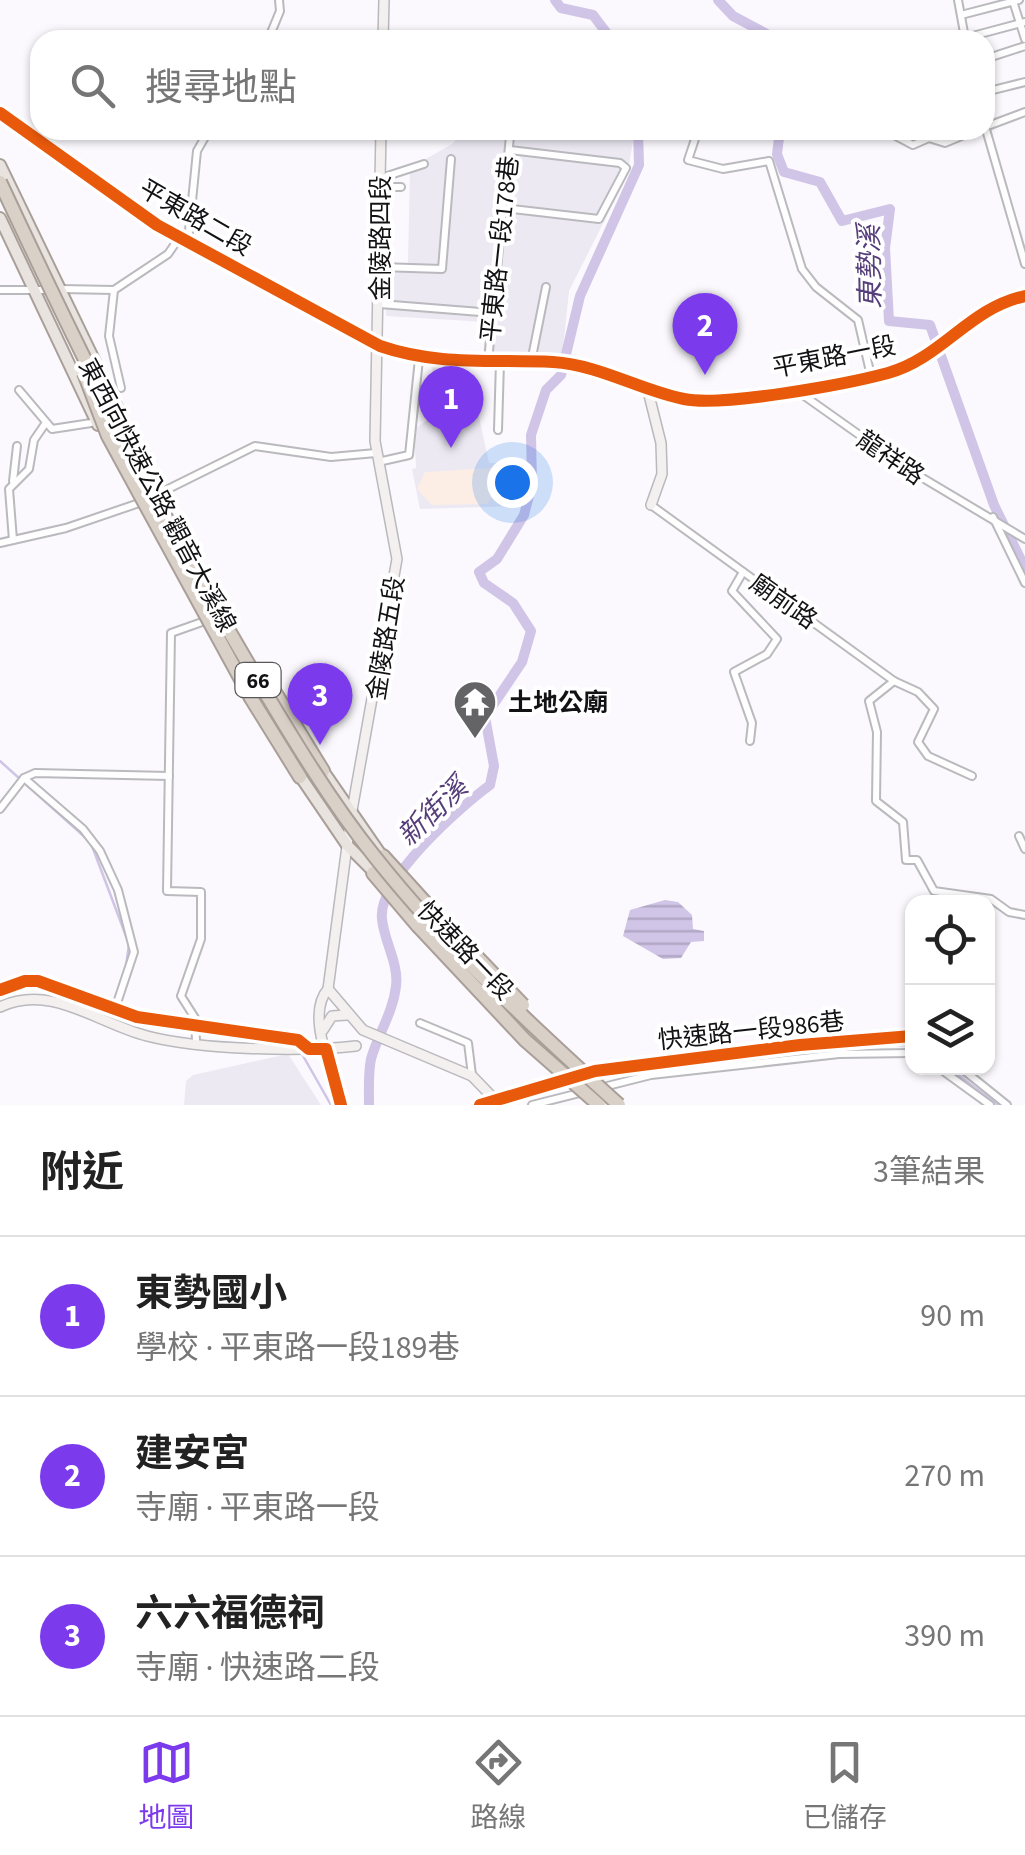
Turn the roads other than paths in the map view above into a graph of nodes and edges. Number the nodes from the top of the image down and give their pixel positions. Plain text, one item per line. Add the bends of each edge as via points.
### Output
1 (279, 0) edge
2 (384, 0) edge
3 (958, 0) edge
4 (1015, 0) edge
5 (961, 15) junction
6 (1023, 23) edge
7 (272, 30) edge
8 (382, 30) edge
9 (964, 30) edge
10 (995, 31) edge
11 (1025, 39) edge
12 (1025, 46) edge
13 (995, 55) edge
14 (1025, 82) edge
15 (995, 90) edge
16 (1025, 112) edge
17 (0, 113) edge
18 (995, 122) edge
19 (30, 134) edge
20 (39, 140) edge
21 (204, 140) edge
22 (381, 140) edge
23 (510, 140) edge
24 (695, 140) edge
25 (989, 140) edge
26 (510, 150) junction
27 (451, 159) dead end
28 (424, 164) dead end
29 (0, 165) edge
30 (0, 182) edge
31 (380, 183) junction
32 (402, 187) dead end
33 (0, 201) edge
34 (504, 208) junction
35 (0, 218) edge
36 (184, 239) junction
37 (1025, 264) edge
38 (380, 267) junction
39 (546, 288) dead end
40 (60, 289) junction
41 (0, 290) edge
42 (36, 290) junction
43 (114, 290) junction
44 (1025, 296) edge
45 (380, 304) junction
46 (493, 313) junction
47 (380, 346) junction
48 (419, 360) junction
49 (488, 362) junction
50 (500, 362) junction
51 (530, 362) junction
52 (87, 372) junction
53 (871, 376) junction
54 (647, 387) junction
55 (121, 388) dead end
56 (794, 388) junction
57 (19, 390) dead end
58 (91, 423) dead end
59 (45, 424) junction
60 (498, 430) dead end
61 (17, 446) dead end
62 (377, 457) junction
63 (13, 481) junction
64 (158, 494) junction
65 (141, 504) junction
66 (651, 505) joint
67 (993, 517) junction
68 (1025, 539) edge
69 (13, 540) junction
70 (0, 542) edge
71 (742, 572) junction
72 (1025, 583) edge
73 (202, 622) dead end
74 (894, 682) junction
75 (750, 741) dead end
76 (324, 771) junction
77 (168, 776) junction
78 (972, 776) dead end
79 (300, 777) junction
80 (24, 778) junction
81 (0, 808) edge
82 (352, 816) junction
83 (1019, 836) dead end
84 (347, 845) junction
85 (1025, 849) edge
86 (387, 861) joint
87 (377, 876) joint
88 (402, 879) junction
89 (392, 894) junction
90 (1025, 916) edge
91 (328, 989) junction
92 (0, 1007) edge
93 (116, 1009) dead end
94 (347, 1015) junction
95 (420, 1023) dead end
96 (322, 1027) junction
97 (195, 1034) junction
98 (905, 1037) edge
99 (356, 1046) dead end
100 (326, 1050) junction
101 (905, 1052) edge
102 (949, 1075) edge
103 (970, 1075) edge
104 (472, 1076) junction
105 (587, 1081) junction
106 (497, 1101) edge
107 (341, 1105) edge
108 (480, 1105) edge
109 (532, 1105) edge
110 (604, 1105) edge
111 (625, 1105) edge
112 (990, 1105) edge
113 (1007, 1105) edge

1 - 7 street
2 - 8 street
3 - 5 street
4 - 5 street
4 - 6 street
5 - 9 street
6 - 10 street
6 - 11 street
12 - 13 street
14 - 15 street
16 - 18 street
17 - 19 street, 平東路二段
20 - 36 street, 平東路二段
21 - 36 street
22 - 31 street, 金陵路四段
23 - 26 street, 平東路一段178巷
24 - 53 street via 688,160 724,169 770,161 802,270 858,320
25 - 37 street
26 - 34 street, 平東路一段178巷
26 - 34 street via 626,168 599,219
27 - 38 street via 442,270
28 - 31 street
29 - 40 main road, 66
30 - 52 highway, 東西向快速公路 觀音大溪線 / 66, bridge
31 - 32 street
31 - 38 street, 金陵路四段
33 - 52 highway, 東西向快速公路 觀音大溪線 / 66, bridge
34 - 46 street, 平東路一段178巷
35 - 42 main road, 66
36 - 43 street
36 - 47 street, 平東路二段
38 - 45 street, 金陵路四段
39 - 51 street
40 - 42 street
40 - 43 street
40 - 64 main road, 66
41 - 42 street
42 - 65 main road, 66
43 - 55 street via 110,336
44 - 53 street, 平東路一段 via 987,308 923,359
45 - 46 street
45 - 47 street, 金陵路四段
46 - 49 street, 平東路一段178巷
47 - 48 street, 平東路一段
47 - 62 street, 金陵路五段
48 - 49 street, 平東路一段
48 - 62 street via 409,455
49 - 50 street, 平東路一段
50 - 51 street, 平東路一段
50 - 60 street
51 - 54 street, 平東路一段 via 576,365
52 - 76 highway, bridge
52 - 79 highway, bridge via 108,436
52 - 110 highway, 東西向快速公路 觀音大溪線 / 66, bridge via 210,615 356,843 472,978
52 - 111 highway, 東西向快速公路 觀音大溪線 / 66, bridge via 207,594 372,853 469,962
53 - 56 street, 平東路一段
54 - 56 street, 平東路一段 via 708,402
54 - 66 street, 廟前路 via 661,443 662,474
56 - 67 street, 龍祥路 via 920,477
57 - 59 street
58 - 59 street via 63,431
59 - 63 street via 34,440 29,469
61 - 63 street
62 - 64 street via 255,446
62 - 82 street, 金陵路五段 via 396,574
63 - 69 street
64 - 65 street
64 - 76 main road, 66 via 212,594
65 - 69 street
65 - 79 main road, 66
66 - 71 street, 廟前路
67 - 68 street, 龍祥路
67 - 72 street
69 - 70 street
71 - 74 street, 廟前路
71 - 75 street via 732,590 776,639 767,654 734,672 752,722
73 - 77 street via 171,632
74 - 78 street, 廟前路 via 918,692 934,709 918,742 928,756
74 - 90 street via 868,706 876,732 876,802 904,822 906,860 917,860 934,891 991,899
76 - 82 main road, 66
77 - 80 street
77 - 97 street via 167,891 202,892 201,938 182,996
79 - 84 main road, 66
80 - 81 street
80 - 93 street via 84,829 118,890 134,952
82 - 84 street, 金陵路五段
82 - 86 main road, 66
83 - 85 street
84 - 87 main road, 66
84 - 91 street, 金陵路五段
86 - 88 highway
87 - 89 highway
88 - 105 main road, 快速路一段
88 - 111 highway, bridge
89 - 105 main road, 快速路一段 via 485,998
89 - 110 highway, bridge via 525,1040
91 - 94 street
91 - 96 street, 金陵路五段
92 - 97 street via 43,997 148,1036
94 - 96 street via 332,1016
94 - 104 street via 378,1037
95 - 104 street via 468,1043
96 - 100 street
97 - 100 street
98 - 105 street, 快速路一段986巷 via 800,1045
99 - 100 street
100 - 107 street
101 - 105 street, 快速路一段986巷
102 - 112 street
103 - 113 street
104 - 106 street
105 - 106 street
105 - 109 street
105 - 110 main road, 快速路一段
105 - 111 main road, 快速路一段
106 - 108 street

